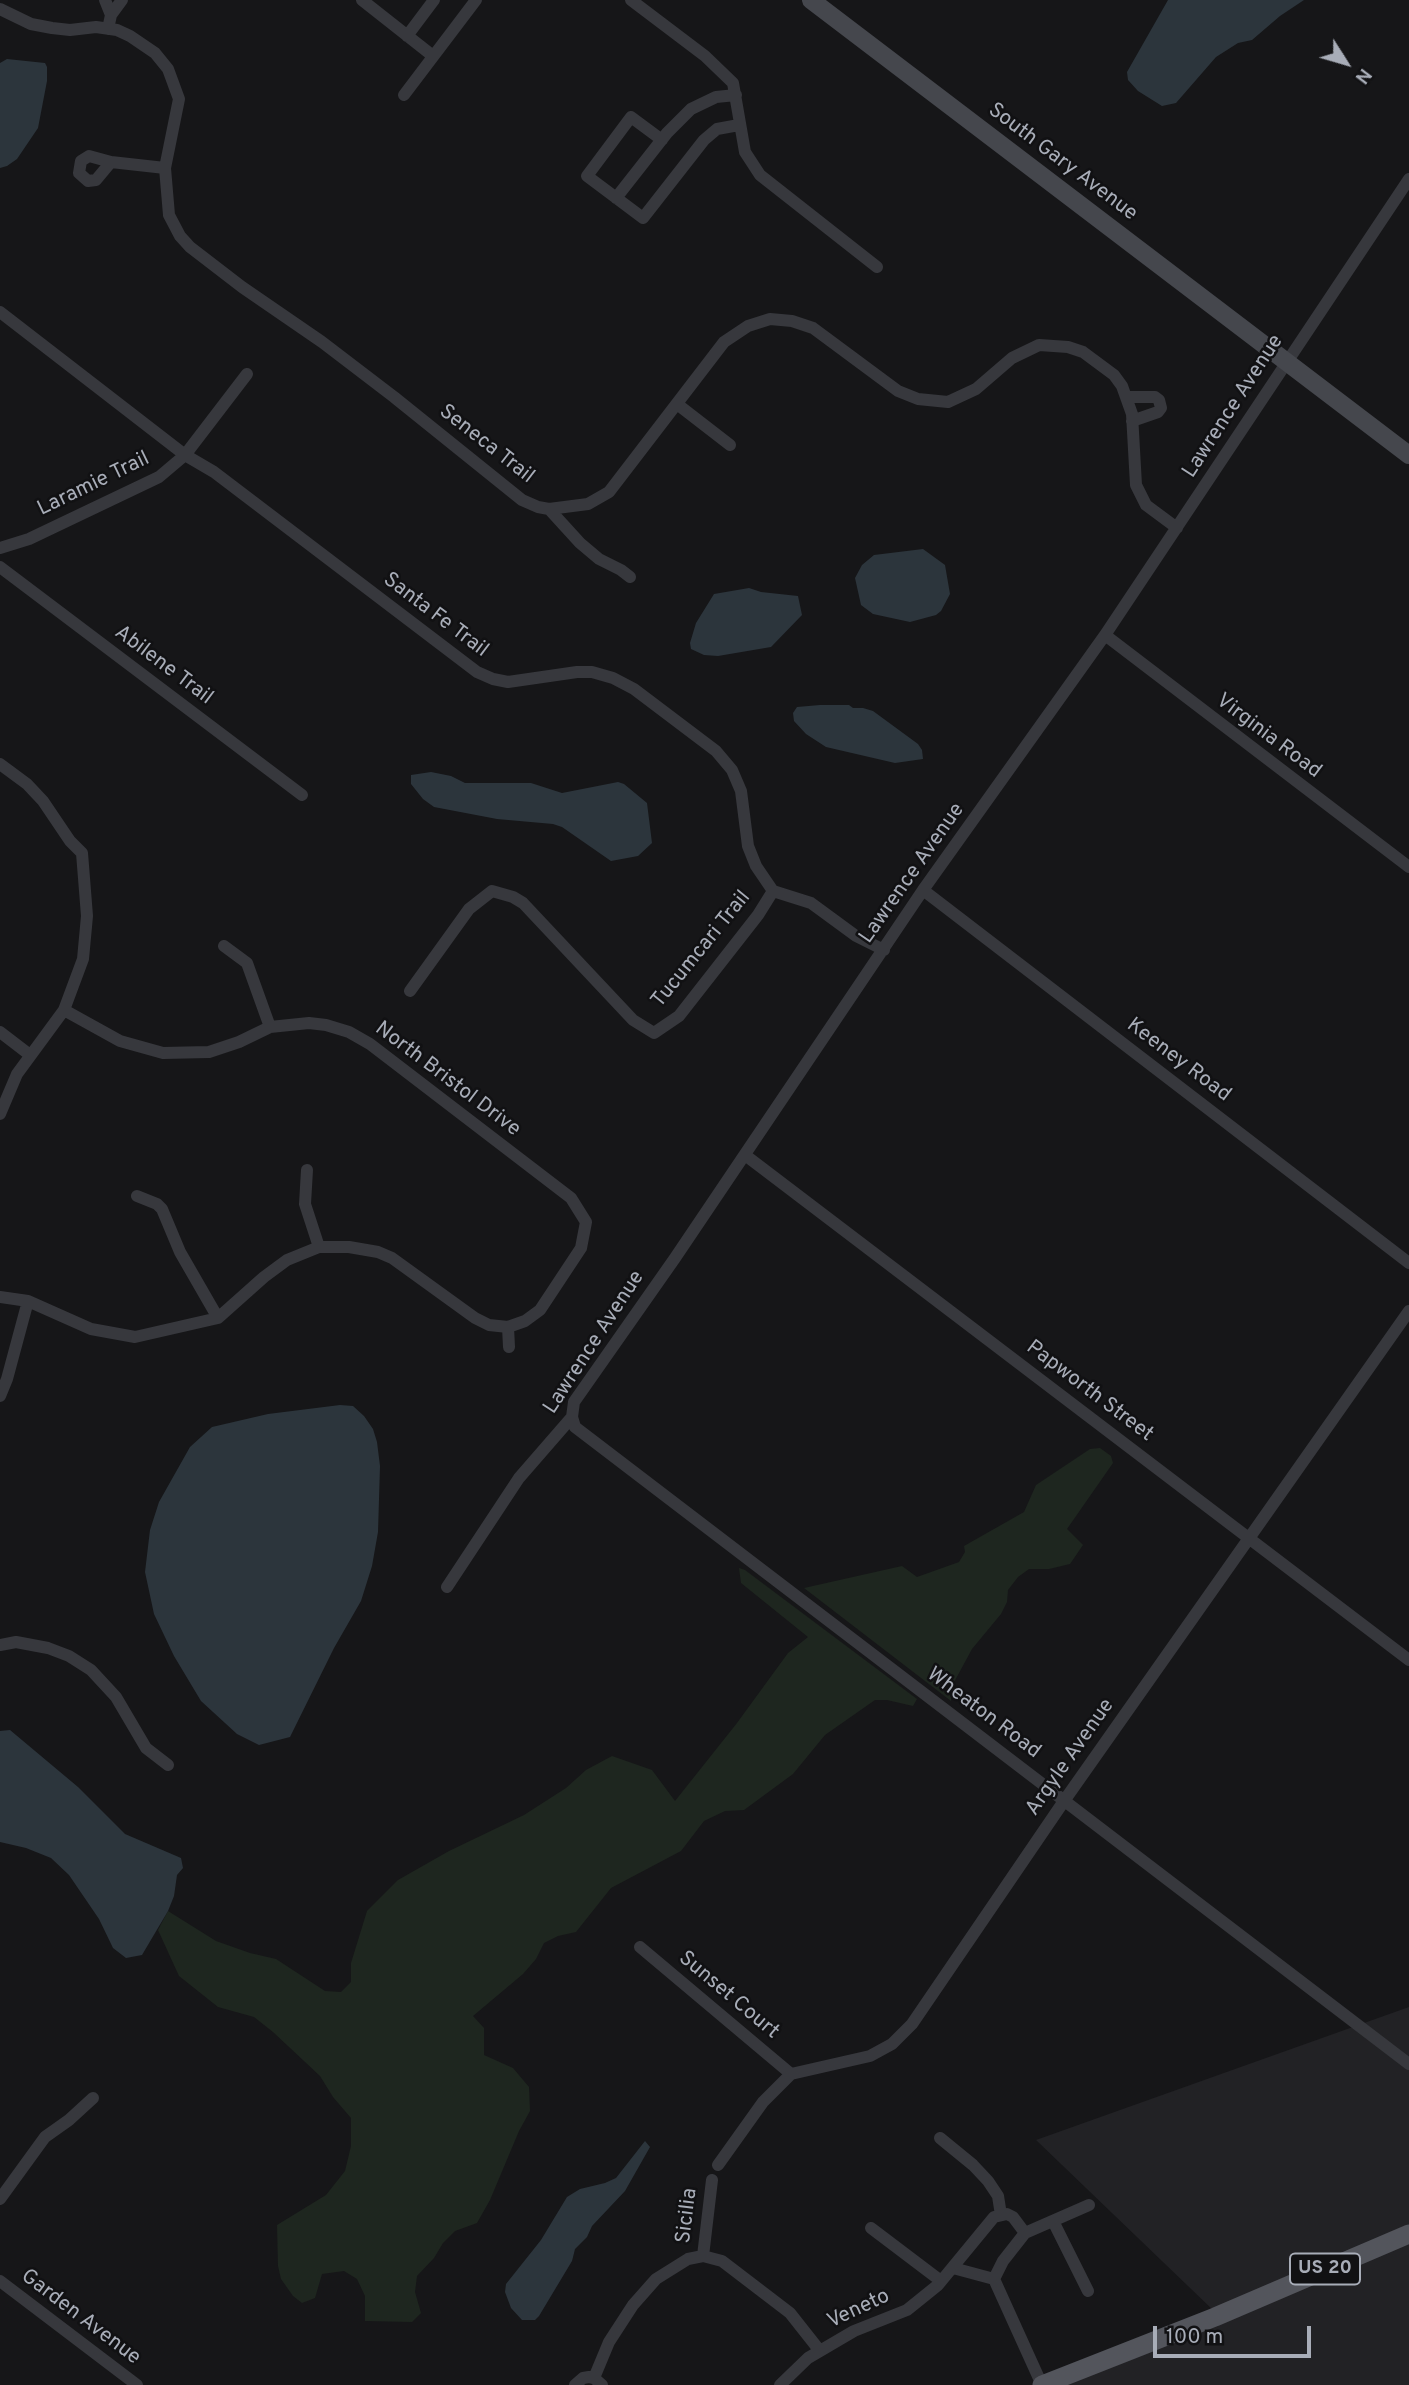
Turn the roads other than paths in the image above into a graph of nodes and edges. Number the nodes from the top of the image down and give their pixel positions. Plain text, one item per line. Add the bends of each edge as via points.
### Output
1 (105, 0) edge
2 (122, 0) edge
3 (362, 0) edge
4 (476, 0) edge
5 (632, 0) edge
6 (811, 0) edge
7 (428, 2) edge
8 (0, 9) edge
9 (111, 15) junction
10 (108, 29) junction
11 (407, 36) junction
12 (433, 56) junction
13 (404, 95) dead end
14 (736, 95) junction
15 (739, 125) junction
16 (662, 140) junction
17 (111, 162) dead end
18 (165, 168) junction
19 (1409, 179) edge
20 (616, 198) junction
21 (877, 267) dead end
22 (0, 312) edge
23 (1287, 361) junction
24 (247, 374) dead end
25 (1127, 397) junction
26 (677, 404) junction
27 (1132, 421) junction
28 (730, 445) dead end
29 (185, 455) junction
30 (1409, 455) edge
31 (550, 509) junction
32 (1177, 528) junction
33 (0, 548) edge
34 (0, 567) edge
35 (630, 577) dead end
36 (1105, 635) junction
37 (0, 764) edge
38 (302, 795) dead end
39 (1409, 867) edge
40 (923, 890) junction
41 (773, 891) junction
42 (224, 946) dead end
43 (884, 950) junction
44 (410, 990) dead end
45 (64, 1010) junction
46 (270, 1027) junction
47 (0, 1032) edge
48 (30, 1055) junction
49 (0, 1114) edge
50 (745, 1156) junction
51 (307, 1170) dead end
52 (138, 1196) dead end
53 (319, 1247) junction
54 (1409, 1263) edge
55 (0, 1297) edge
56 (28, 1301) junction
57 (1409, 1311) edge
58 (218, 1318) junction
59 (508, 1327) junction
60 (509, 1348) dead end
61 (0, 1396) edge
62 (572, 1417) junction
63 (1250, 1538) junction
64 (447, 1587) dead end
65 (0, 1645) edge
66 (1409, 1660) edge
67 (168, 1765) dead end
68 (1064, 1801) junction
69 (640, 1947) dead end
70 (1409, 2064) edge
71 (791, 2074) junction
72 (93, 2098) dead end
73 (940, 2138) dead end
74 (718, 2165) dead end
75 (712, 2180) dead end
76 (0, 2200) edge
77 (1088, 2206) dead end
78 (1001, 2215) junction
79 (1053, 2221) junction
80 (872, 2228) dead end
81 (1026, 2233) junction
82 (1409, 2234) edge
83 (703, 2256) junction
84 (953, 2267) junction
85 (994, 2279) junction
86 (0, 2281) edge
87 (941, 2281) junction
88 (1088, 2291) dead end
89 (820, 2351) junction
90 (598, 2381) edge
91 (137, 2385) edge
92 (575, 2385) edge
93 (780, 2385) edge
94 (1042, 2385) edge

1 - 9 street
2 - 9 street
3 - 11 street
4 - 12 street
5 - 14 street via 705,56 733,83
6 - 23 main road, South Gary Avenue
7 - 11 street
8 - 10 street, Seneca Trail via 52,28
9 - 10 street
10 - 18 street, Seneca Trail via 144,44 161,59 172,78 179,99
11 - 12 street
12 - 13 street
14 - 15 street
14 - 16 street via 716,97 691,109
15 - 20 street via 717,129 704,140 643,218
15 - 21 street via 745,152 760,175
16 - 20 street
16 - 20 street via 631,117 587,176
17 - 18 street
18 - 31 street, Seneca Trail via 169,215 190,247 384,389 522,500
19 - 23 street, Lawrence Avenue
22 - 29 street, Santa Fe Trail
23 - 30 main road, South Gary Avenue
23 - 32 street, Lawrence Avenue
24 - 29 street, Laramie Trail
25 - 26 street, Seneca Trail via 1114,374 1096,359 1073,348 1039,345 1013,358 976,389 948,402 918,400 898,391 813,328 770,318 724,342
25 - 27 street, Seneca Trail
25 - 27 street via 1155,397 1161,408
26 - 28 street
26 - 31 street, Seneca Trail via 609,492 588,504
27 - 32 street, Seneca Trail via 1136,485 1146,505
29 - 33 street, Laramie Trail via 159,477 29,539
29 - 41 street, Santa Fe Trail via 214,472 482,675 508,682 592,672 634,689 716,751 732,770 741,791 748,846
31 - 35 street via 589,551
32 - 36 street, Lawrence Avenue
34 - 38 street, Abilene Trail
36 - 39 street, Virginia Road
36 - 40 street, Lawrence Avenue
37 - 45 street via 43,801 82,853 86,937
40 - 43 street, Lawrence Avenue
40 - 54 street, Keeney Road
41 - 43 street via 811,903
41 - 44 street, Tucumcari Trail via 679,1016 654,1033 633,1020 523,903 492,891 469,909
42 - 46 street via 247,963
43 - 50 street, Lawrence Avenue
45 - 46 street, North Bristol Drive via 120,1041 163,1053 209,1052
45 - 48 street
46 - 59 street, North Bristol Drive via 326,1024 349,1032 565,1193 586,1222 581,1248 540,1310
47 - 48 street
48 - 49 street
50 - 62 street, Lawrence Avenue via 574,1402
50 - 63 street, Papworth Street
51 - 53 street via 305,1204
52 - 58 street via 162,1209 180,1252
53 - 58 street via 276,1267
53 - 59 street via 365,1249 392,1258 475,1318
55 - 56 street
56 - 58 street via 91,1329 119,1336 135,1337
56 - 61 street
57 - 63 street, Argyle Avenue
59 - 60 street
62 - 64 street, Lawrence Avenue via 519,1478
62 - 68 street, Wheaton Road via 575,1427
63 - 66 street, Papworth Street
63 - 68 street, Argyle Avenue
65 - 67 street via 48,1648 91,1670 117,1697 146,1748
68 - 70 street, Wheaton Road
68 - 71 street, Argyle Avenue via 902,2036 868,2057
69 - 71 street, Sunset Court
71 - 74 street via 763,2102
72 - 76 street via 45,2137
73 - 78 street via 988,2181 998,2196
75 - 83 street, Sicilia
77 - 79 street
78 - 81 street via 1013,2217
78 - 84 street, Veneto via 989,2221
79 - 81 street
79 - 88 street
80 - 87 street
81 - 85 street
82 - 94 main road, US 20
83 - 89 street via 722,2261 790,2313
83 - 90 street via 688,2259 656,2279 633,2305 608,2342
84 - 85 street
84 - 87 street, Veneto
85 - 94 street
86 - 91 street, Garden Avenue
87 - 89 street, Veneto via 907,2309
89 - 93 street, Veneto
90 - 92 street via 583,2378

